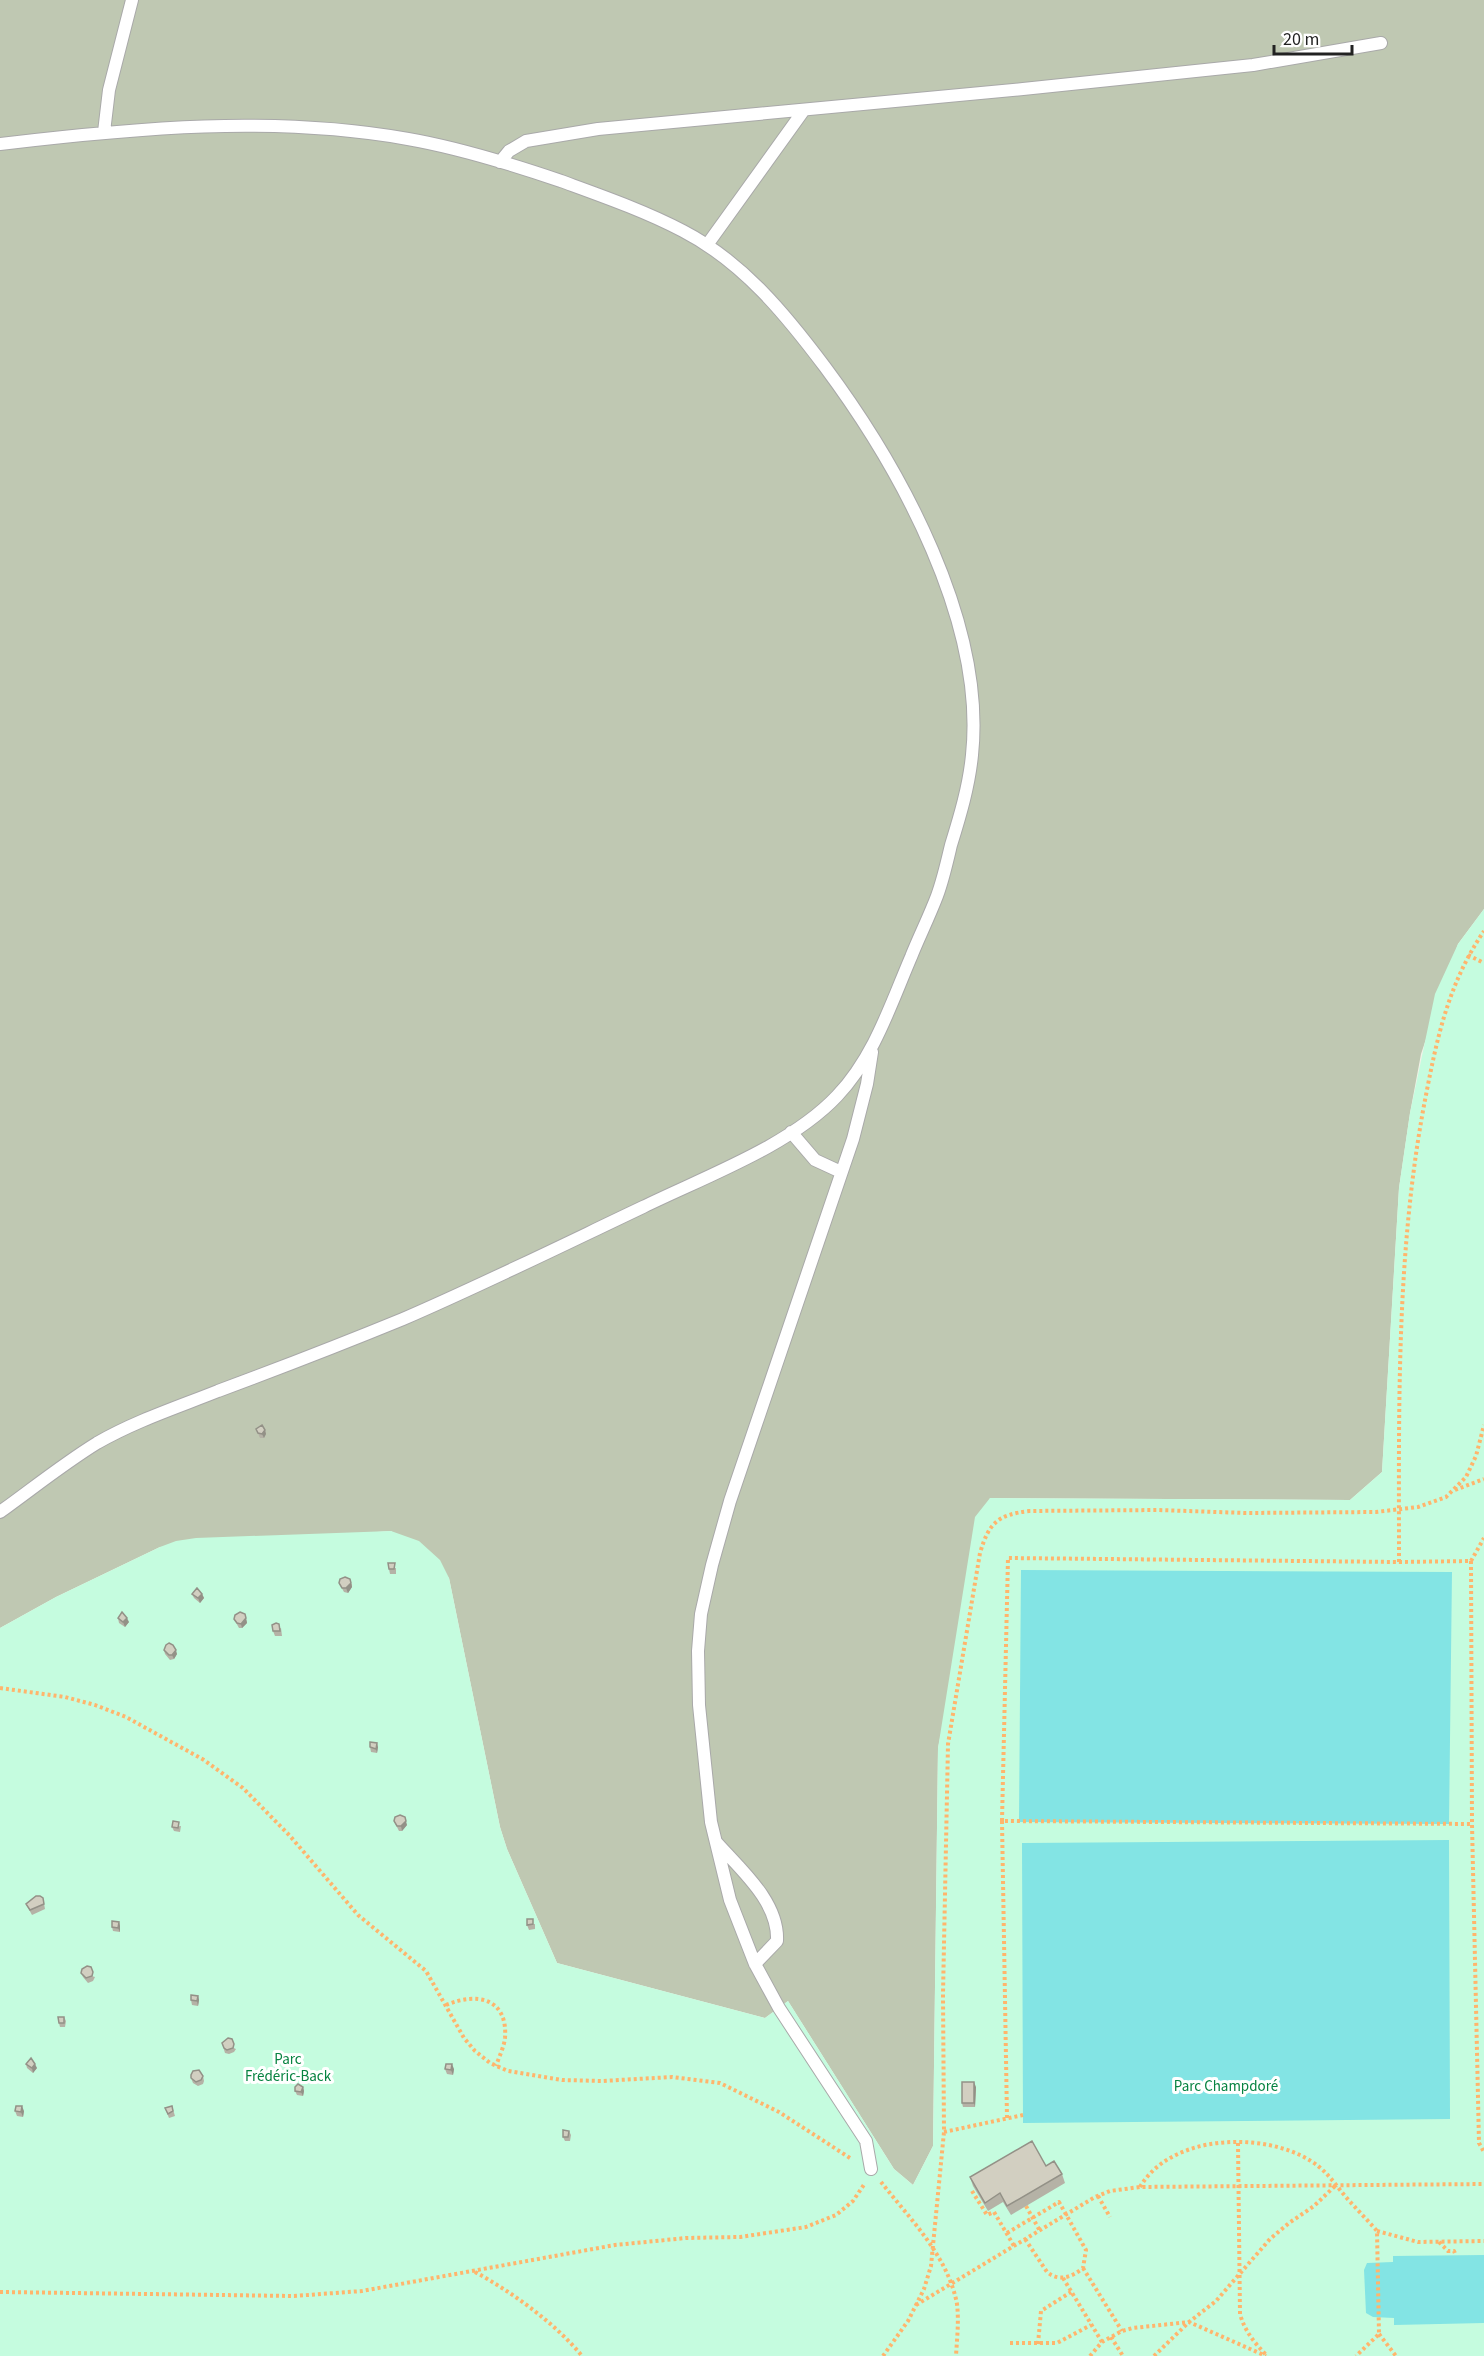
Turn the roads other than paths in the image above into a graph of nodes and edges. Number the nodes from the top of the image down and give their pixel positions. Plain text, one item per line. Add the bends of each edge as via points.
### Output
1 (132, 0) edge
2 (1381, 44) dead end
3 (804, 110) junction
4 (104, 132) junction
5 (0, 144) edge
6 (500, 162) junction
7 (707, 245) junction
8 (873, 1047) junction
9 (791, 1132) junction
10 (841, 1172) junction
11 (0, 1512) edge
12 (716, 1841) junction
13 (755, 1964) junction
14 (872, 2169) road end

1 - 4 lane via 109,90
2 - 3 lane via 1253,65
3 - 6 lane via 548,136 516,146
3 - 7 lane
4 - 5 lane
4 - 6 lane via 270,127 358,131 443,146
6 - 7 lane via 589,191 684,231
7 - 8 lane via 742,271 797,330 880,447 928,539 964,649 973,723 973,754 966,791 938,894
8 - 9 lane via 834,1100
8 - 10 lane via 867,1084
9 - 10 lane via 815,1160
9 - 11 lane via 507,1272 406,1317 134,1425 99,1442
10 - 12 lane via 730,1501 701,1614 699,1705
12 - 13 lane via 730,1900
12 - 13 lane via 759,1892 774,1920 777,1941
13 - 14 lane via 779,2008 866,2141

